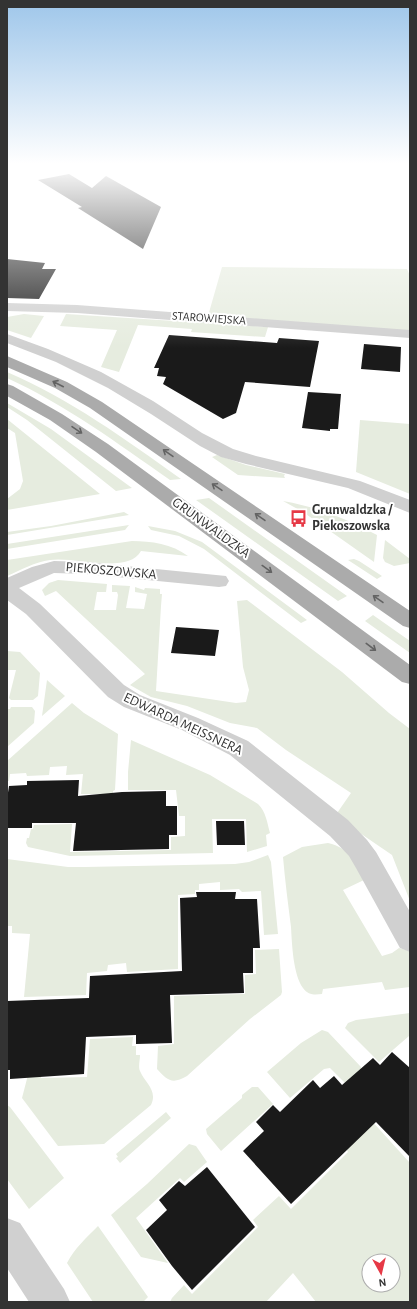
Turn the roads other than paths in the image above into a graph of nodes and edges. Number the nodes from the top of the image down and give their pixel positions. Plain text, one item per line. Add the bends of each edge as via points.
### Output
1 (7, 307) edge
2 (410, 334) edge
3 (7, 338) edge
4 (7, 361) edge
5 (7, 390) edge
6 (410, 507) edge
7 (219, 581) dead end
8 (7, 586) edge
9 (7, 589) edge
10 (410, 621) edge
11 (410, 676) edge
12 (410, 939) edge
13 (7, 1236) edge
14 (51, 1302) edge

1 - 2 street, STAROWIEJSKA via 77,309
3 - 6 street via 66,360 107,381 202,441 227,453 259,463 361,486
10 -> 4 main road via 96,405
5 -> 11 main road, GRUNWALDZKA via 56,417 96,444
7 - 8 street, PIEKOSZOWSKA via 54,567
9 - 12 street, EDWARDA MEISSNERA via 33,609 116,691 132,701 190,724 239,748 339,828 366,860
13 - 14 street

